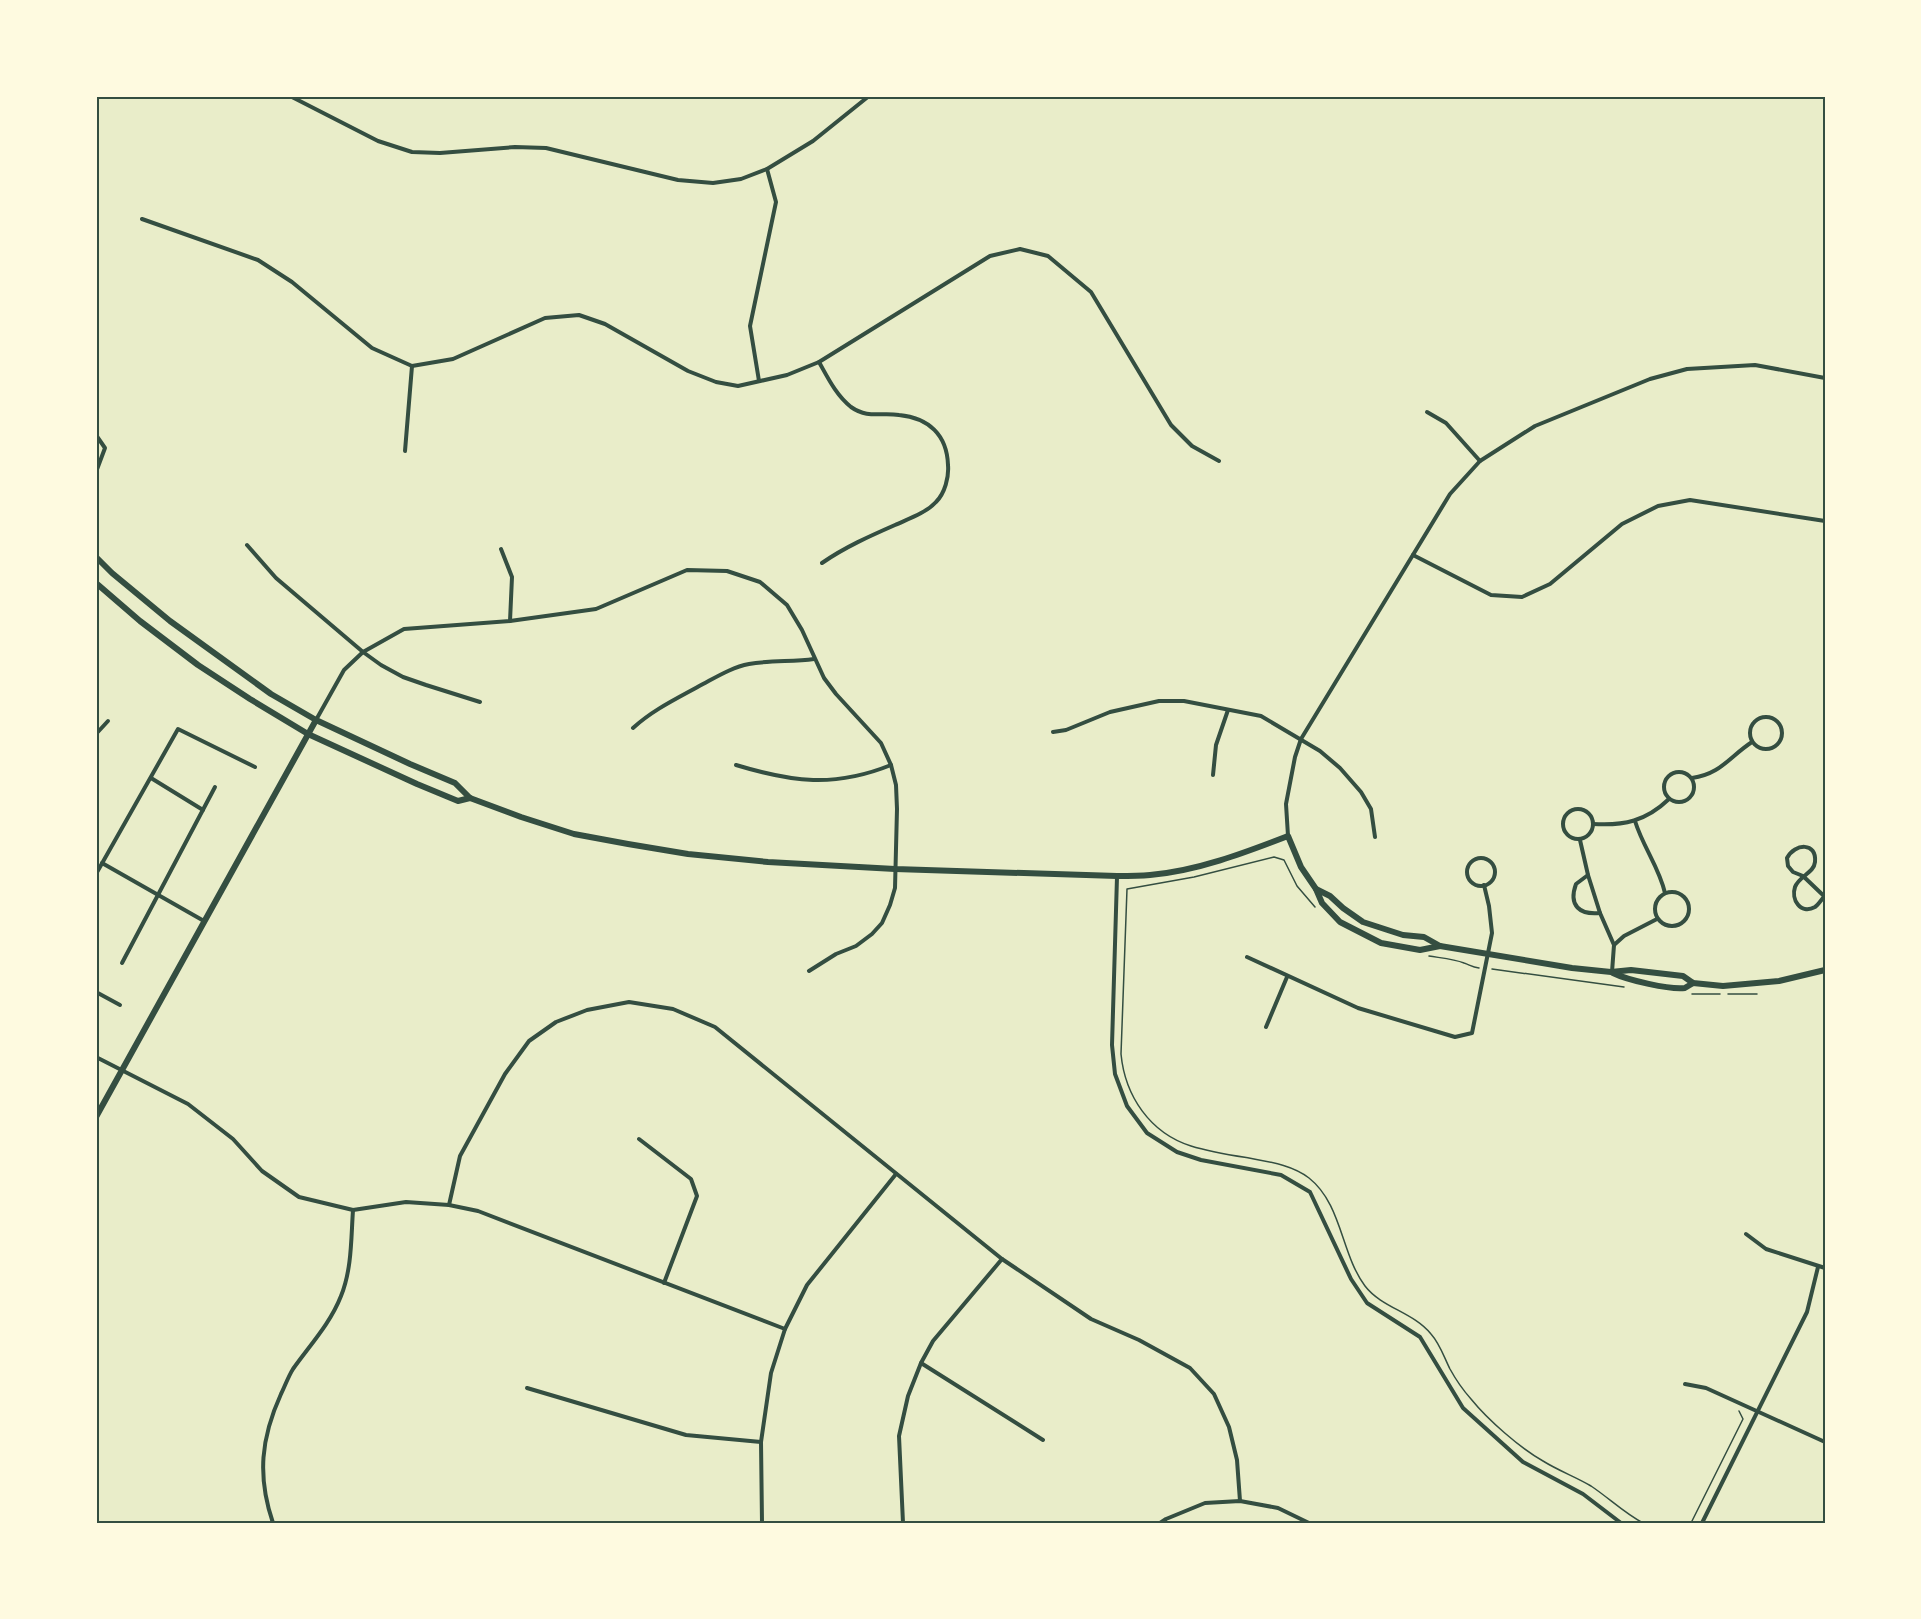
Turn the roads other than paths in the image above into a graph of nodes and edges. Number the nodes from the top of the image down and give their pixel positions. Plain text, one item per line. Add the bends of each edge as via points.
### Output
1 (290, 96) edge
2 (869, 96) edge
3 (767, 169) junction
4 (142, 219) dead end
5 (819, 362) junction
6 (412, 366) junction
7 (1825, 378) edge
8 (759, 381) junction
9 (1427, 412) dead end
10 (96, 435) edge
11 (405, 451) dead end
12 (1220, 461) dead end
13 (1480, 461) junction
14 (96, 472) edge
15 (1825, 521) edge
16 (247, 545) dead end
17 (501, 549) dead end
18 (1413, 555) junction
19 (96, 557) edge
20 (822, 563) dead end
21 (96, 583) edge
22 (510, 621) junction
23 (363, 652) junction
24 (814, 659) junction
25 (480, 702) dead end
26 (1228, 710) junction
27 (316, 720) junction
28 (108, 721) dead end
29 (633, 728) dead end
30 (1053, 732) dead end
31 (96, 734) edge
32 (308, 734) junction
33 (1301, 739) junction
34 (1752, 742) junction
35 (735, 765) dead end
36 (891, 765) junction
37 (255, 767) dead end
38 (1213, 776) dead end
39 (151, 778) junction
40 (1692, 778) junction
41 (215, 787) dead end
42 (470, 798) junction
43 (1669, 798) junction
44 (202, 810) junction
45 (1635, 821) junction
46 (1593, 824) junction
47 (1288, 836) junction
48 (1374, 837) dead end
49 (1580, 840) junction
50 (102, 863) junction
51 (895, 869) junction
52 (96, 874) edge
53 (1588, 875) junction
54 (1117, 876) junction
55 (1803, 876) junction
56 (1484, 885) junction
57 (1316, 889) junction
58 (1665, 893) junction
59 (157, 894) junction
60 (1824, 897) edge
61 (1600, 913) junction
62 (1657, 919) junction
63 (204, 921) junction
64 (1614, 945) junction
65 (1440, 946) junction
66 (1489, 954) junction
67 (1247, 957) dead end
68 (122, 963) dead end
69 (1825, 970) edge
70 (809, 971) dead end
71 (1611, 972) junction
72 (1287, 976) junction
73 (1693, 983) junction
74 (96, 992) edge
75 (120, 1005) dead end
76 (1266, 1027) dead end
77 (96, 1057) edge
78 (121, 1071) junction
79 (96, 1117) edge
80 (639, 1139) dead end
81 (896, 1174) junction
82 (449, 1204) junction
83 (353, 1210) junction
84 (1746, 1234) dead end
85 (1002, 1258) junction
86 (1818, 1267) junction
87 (1825, 1268) edge
88 (664, 1283) junction
89 (785, 1329) junction
90 (921, 1363) junction
91 (1685, 1384) dead end
92 (527, 1388) dead end
93 (1758, 1411) junction
94 (1044, 1440) dead end
95 (761, 1442) junction
96 (1825, 1442) edge
97 (1240, 1501) junction
98 (273, 1523) edge
99 (762, 1523) edge
100 (903, 1523) edge
101 (1160, 1523) edge
102 (1309, 1523) edge
103 (1621, 1523) edge
104 (1702, 1523) edge

1 - 3 street via 378,141 412,152 546,148 678,180 713,183 741,179
2 - 3 street via 813,141
3 - 8 street via 776,202 750,326
4 - 6 street via 258,260 292,282 372,348
5 - 8 street
5 - 12 street via 990,255 1020,249 1048,256 1091,292 1171,425 1192,446
5 - 20 street via 833,388 851,407 871,416 899,414 921,419 937,431 948,451 949,477 936,502
6 - 8 street via 453,359 545,318 579,315 605,324 716,382 738,386
6 - 11 street
7 - 13 street via 1755,365 1687,369 1535,426
9 - 13 street via 1446,423
10 - 14 street via 105,448
13 - 18 street via 1450,494
15 - 18 street via 1690,500 1658,506 1622,524 1550,584 1522,597 1491,595
16 - 23 street via 276,578
17 - 22 street via 512,577
18 - 33 street
19 - 27 main road via 219,658
21 - 32 main road via 198,665
22 - 23 street via 404,628
22 - 24 street via 596,609 687,570 727,570 760,582 787,605
23 - 25 street via 403,677
23 - 27 street via 344,670
24 - 29 street via 746,664 730,670 655,710
24 - 36 street via 836,694 881,743
26 - 30 street via 1184,700 1159,701 1110,711
26 - 33 street via 1261,716
26 - 38 street via 1216,745
27 - 32 main road
27 - 42 main road via 455,783
28 - 31 street
32 - 42 main road via 458,801
32 - 63 main road
33 - 47 street via 1286,804
33 - 48 street via 1340,768 1361,792 1371,809
34 - 34 street via 1764,749 1778,744 1779,723 1768,717 1755,721 1750,731
34 - 40 street via 1722,768
35 - 36 street via 783,777 828,780 850,778
36 - 51 street via 897,809
37 - 39 street via 178,729
39 - 44 street
39 - 50 street
40 - 43 street via 1691,798 1677,802
40 - 43 street via 1682,772 1669,774 1664,784
41 - 44 street
42 - 51 main road via 574,834 628,844 756,861
43 - 45 street
44 - 59 street
45 - 46 street
45 - 58 street
46 - 49 street via 1591,832
46 - 49 street via 1586,811 1567,813 1564,831 1568,837
47 - 54 main road via 1190,868
47 - 57 main road
49 - 53 street
50 - 52 street
50 - 59 street
51 - 54 main road
51 - 70 street via 895,888 882,923 856,946
53 - 61 street
53 - 61 street via 1576,884 1573,898 1581,912
54 - 103 street via 1112,1045 1115,1074 1127,1106 1147,1133 1178,1152 1281,1175 1310,1192 1351,1279 1367,1303 1420,1337 1463,1408 1523,1462 1583,1494
55 - 55 street via 1815,861 1808,847 1800,846 1787,858 1793,872
55 - 60 street
55 - 60 street via 1794,892 1798,906 1814,908
56 - 56 street via 1477,885 1468,876 1470,864 1478,858 1494,866 1494,878
56 - 66 street via 1492,933
57 - 65 main road via 1364,922 1424,937
57 - 65 main road via 1322,903 1341,922 1372,939 1420,950
58 - 62 street via 1655,903
58 - 62 street via 1683,896 1690,908 1689,915 1674,927
59 - 63 street
59 - 68 street
61 - 64 street
62 - 64 street
63 - 78 main road
64 - 71 street
65 - 66 main road
66 - 71 main road
66 - 72 street via 1472,1033 1455,1037 1358,1008
67 - 72 street
69 - 73 main road via 1779,981 1723,986
71 - 73 main road via 1631,970 1683,976
71 - 73 main road via 1628,980 1669,986 1685,988
72 - 76 street
74 - 75 street
77 - 78 street
78 - 79 main road
78 - 83 street via 188,1104 233,1139 262,1171 299,1197
80 - 88 street via 691,1179 697,1196
81 - 82 street via 715,1027 673,1009 629,1002 587,1010 556,1022 529,1041 505,1074 460,1156
81 - 85 street
81 - 89 street via 807,1285
82 - 83 street via 406,1202
82 - 88 street via 478,1211
83 - 98 street via 350,1257 341,1295 321,1335 292,1371 271,1415 262,1460 266,1501
84 - 86 street via 1766,1249
85 - 90 street via 933,1341
85 - 97 street via 1091,1319 1190,1368 1214,1394 1229,1427 1237,1460
86 - 87 street
86 - 93 street via 1807,1312
88 - 89 street
89 - 95 street via 771,1373
90 - 94 street
90 - 100 street via 899,1436
91 - 93 street via 1706,1388
92 - 95 street via 686,1435
93 - 96 street
93 - 104 street
95 - 99 street
97 - 101 street via 1205,1503
97 - 102 street via 1278,1508

